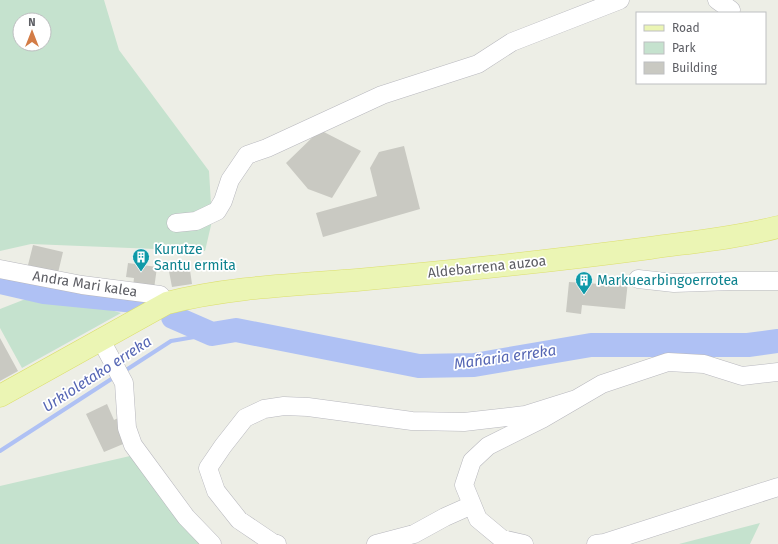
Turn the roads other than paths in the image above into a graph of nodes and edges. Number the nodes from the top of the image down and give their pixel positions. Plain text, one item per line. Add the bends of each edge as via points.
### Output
1 (620, 0) edge
2 (176, 223) dead end
3 (778, 227) edge
4 (0, 269) edge
5 (638, 279) dead end
6 (778, 281) edge
7 (167, 303) junction
8 (105, 349) junction
9 (778, 372) edge
10 (0, 396) edge
11 (576, 399) junction
12 (778, 487) edge
13 (472, 505) junction
14 (212, 544) edge
15 (277, 544) edge
16 (376, 544) edge
17 (524, 544) edge
18 (596, 544) edge

1 - 2 street via 512,42 478,64 382,95 247,155 230,180 223,201 216,212 196,221
3 - 7 main road, Aldebarrena auzoa via 596,255 195,296
4 - 7 street, Andra Mari kalea via 82,285 160,295
5 - 6 street via 674,283
7 - 8 main road, Aldebarrena auzoa
8 - 10 main road, Aldebarrena auzoa
8 - 14 street via 124,383 128,428 133,445 186,517
9 - 11 street via 742,376 704,364 668,362 602,384
11 - 13 street via 488,446 472,461 464,485
11 - 15 street via 525,415 464,422 412,421 308,406 264,409 245,418 208,468 216,491 239,520
12 - 18 street
13 - 16 street via 414,534
13 - 17 street via 478,519 502,539

